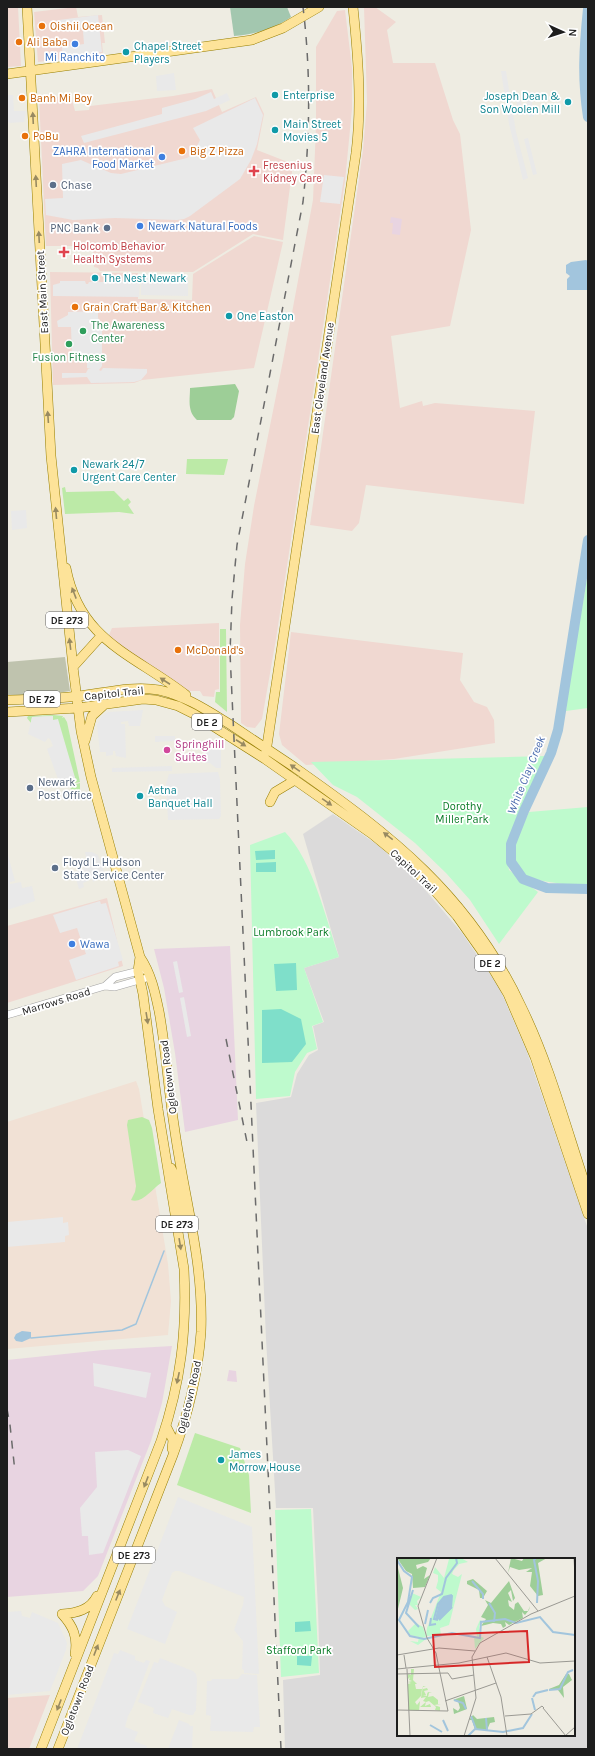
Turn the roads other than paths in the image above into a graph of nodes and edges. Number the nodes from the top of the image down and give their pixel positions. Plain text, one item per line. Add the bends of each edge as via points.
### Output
1 (27, 7) edge
2 (319, 7) edge
3 (352, 7) edge
4 (30, 70) junction
5 (7, 74) edge
6 (59, 544) junction
7 (101, 636) junction
8 (73, 667) junction
9 (76, 696) junction
10 (7, 700) edge
11 (106, 704) junction
12 (197, 704) junction
13 (78, 708) junction
14 (7, 712) edge
15 (84, 747) junction
16 (266, 748) junction
17 (265, 759) junction
18 (295, 780) junction
19 (270, 802) dead end
20 (140, 957) junction
21 (149, 973) junction
22 (139, 975) junction
23 (7, 1015) edge
24 (158, 1108) junction
25 (166, 1157) junction
26 (181, 1173) junction
27 (588, 1193) edge
28 (188, 1213) junction
29 (588, 1214) edge
30 (166, 1426) junction
31 (164, 1480) junction
32 (105, 1586) junction
33 (73, 1669) junction
34 (41, 1749) edge
35 (58, 1749) edge

1 - 4 main road, East Main Street / DE 273
2 - 4 main road via 284,28 252,40
3 - 16 main road, East Cleveland Avenue via 359,84 356,153
4 - 5 main road
6 -> 4 main road, East Main Street / DE 273 via 51,456
7 -> 6 main road via 78,604
8 -> 6 main road, East Main Street / DE 273
7 - 8 main road
12 -> 7 main road
8 - 9 main road, East Main Street / DE 273
9 - 10 main road, DE 72
9 - 12 main road, Capitol Trail / DE 2 via 147,689 168,693
9 - 13 main road, Ogletown Road / DE 273
11 - 13 main road, Capitol Trail / DE 2
11 - 15 main road via 92,716
11 -> 17 main road, Capitol Trail / DE 2 via 143,699 178,706
12 - 16 main road, Capitol Trail / DE 2
13 - 14 main road, DE 72
13 - 15 main road, Ogletown Road / DE 273
15 - 20 main road, Ogletown Road / DE 273
16 - 17 main road, East Cleveland Avenue
27 -> 16 main road, Capitol Trail / DE 2 via 532,1029 513,988 483,939 437,882 400,846 353,809
17 - 18 main road, Capitol Trail / DE 2
18 - 19 main road via 275,792
18 -> 29 main road, Capitol Trail / DE 2 via 372,834 406,862 443,899 478,944 502,983 526,1033
20 - 21 main road, Ogletown Road / DE 273
20 - 22 main road, Ogletown Road / DE 273
21 - 22 street, Marrows Road
21 - 26 main road, Ogletown Road / DE 273 via 165,1042
22 - 23 street, Marrows Road via 116,977 105,986
22 -> 24 main road, Ogletown Road / DE 273
24 - 25 main road, Ogletown Road / DE 273
24 - 26 main road via 163,1110 167,1117 171,1145
25 - 28 main road via 175,1177 182,1213
25 -> 30 main road, Ogletown Road / DE 273 via 184,1269 185,1295 184,1340 180,1369
26 - 28 main road, Ogletown Road / DE 273
28 - 31 main road, Ogletown Road / DE 273 via 199,1280 201,1331 194,1383 185,1420
30 - 31 main road via 173,1440
30 -> 32 main road, Ogletown Road / DE 273
35 -> 31 main road, Ogletown Road / DE 273
32 - 33 main road, Ogletown Road / DE 273
32 - 33 main road via 89,1607 62,1614 70,1622 76,1636
33 -> 34 main road, Ogletown Road / DE 273

